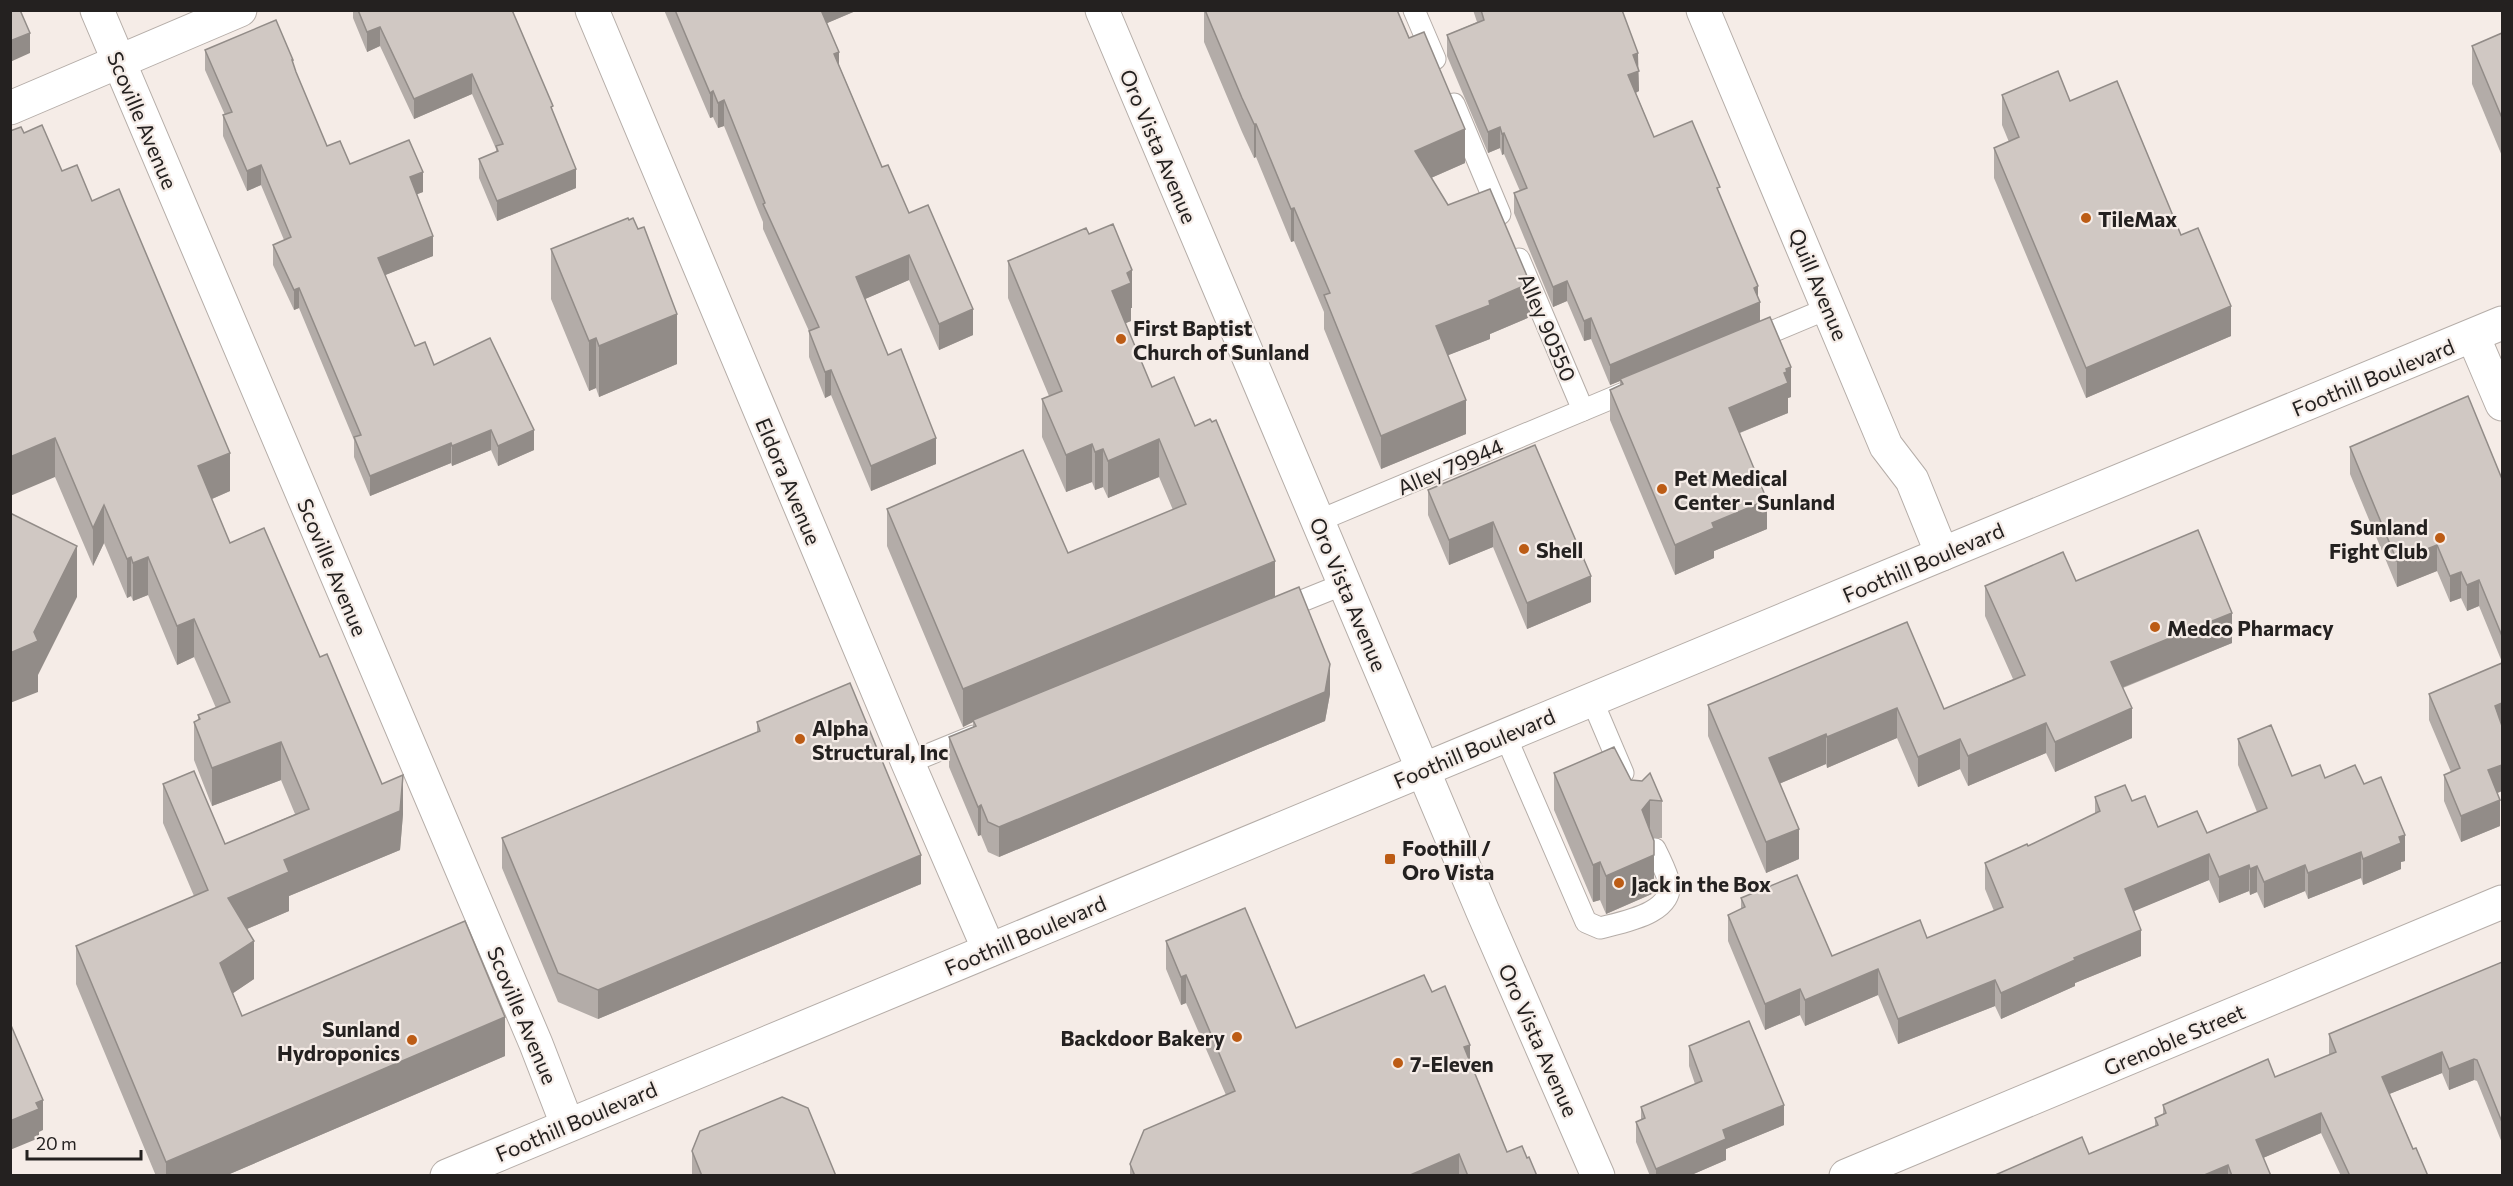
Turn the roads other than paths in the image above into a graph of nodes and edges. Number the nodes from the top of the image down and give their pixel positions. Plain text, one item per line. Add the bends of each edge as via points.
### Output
1 (97, 10) edge
2 (240, 10) edge
3 (592, 10) edge
4 (1102, 10) edge
5 (1414, 10) edge
6 (1703, 10) edge
7 (118, 62) junction
8 (10, 108) edge
9 (1830, 308) junction
10 (2502, 323) edge
11 (2473, 336) junction
12 (1733, 348) edge
13 (1658, 379) edge
14 (2502, 404) edge
15 (1583, 410) junction
16 (1318, 521) junction
17 (1942, 554) junction
18 (1344, 584) junction
19 (1257, 620) edge
20 (1592, 700) junction
21 (995, 727) edge
22 (1505, 735) junction
23 (908, 763) junction
24 (1424, 770) junction
25 (1634, 796) edge
26 (1655, 849) edge
27 (2502, 902) edge
28 (988, 950) junction
29 (567, 1124) junction
30 (447, 1176) edge
31 (1598, 1176) edge
32 (1846, 1176) edge

1 - 7 street, Scoville Avenue
2 - 7 street
3 - 23 street, Eldora Avenue
4 - 16 street, Oro Vista Avenue
5 - 15 lane, Alley 90550
6 - 9 street, Quill Avenue
7 - 8 street
7 - 29 street, Scoville Avenue
9 - 12 lane
9 - 17 street, Quill Avenue via 1886,446 1912,480
10 - 11 street, Foothill Boulevard
11 - 14 street
11 - 17 street, Foothill Boulevard
13 - 15 lane, Alley 79944
15 - 16 lane, Alley 79944
16 - 18 street, Oro Vista Avenue
17 - 20 street, Foothill Boulevard
18 - 19 lane
18 - 24 street, Oro Vista Avenue
20 - 22 street, Foothill Boulevard
20 - 25 lane
21 - 23 lane
22 - 24 street, Foothill Boulevard
22 - 26 lane via 1586,921 1600,928 1661,906 1668,897 1669,881
23 - 28 street, Eldora Avenue
24 - 28 street, Foothill Boulevard
24 - 31 street, Oro Vista Avenue
27 - 32 street, Grenoble Street
28 - 29 street, Foothill Boulevard
29 - 30 street, Foothill Boulevard

